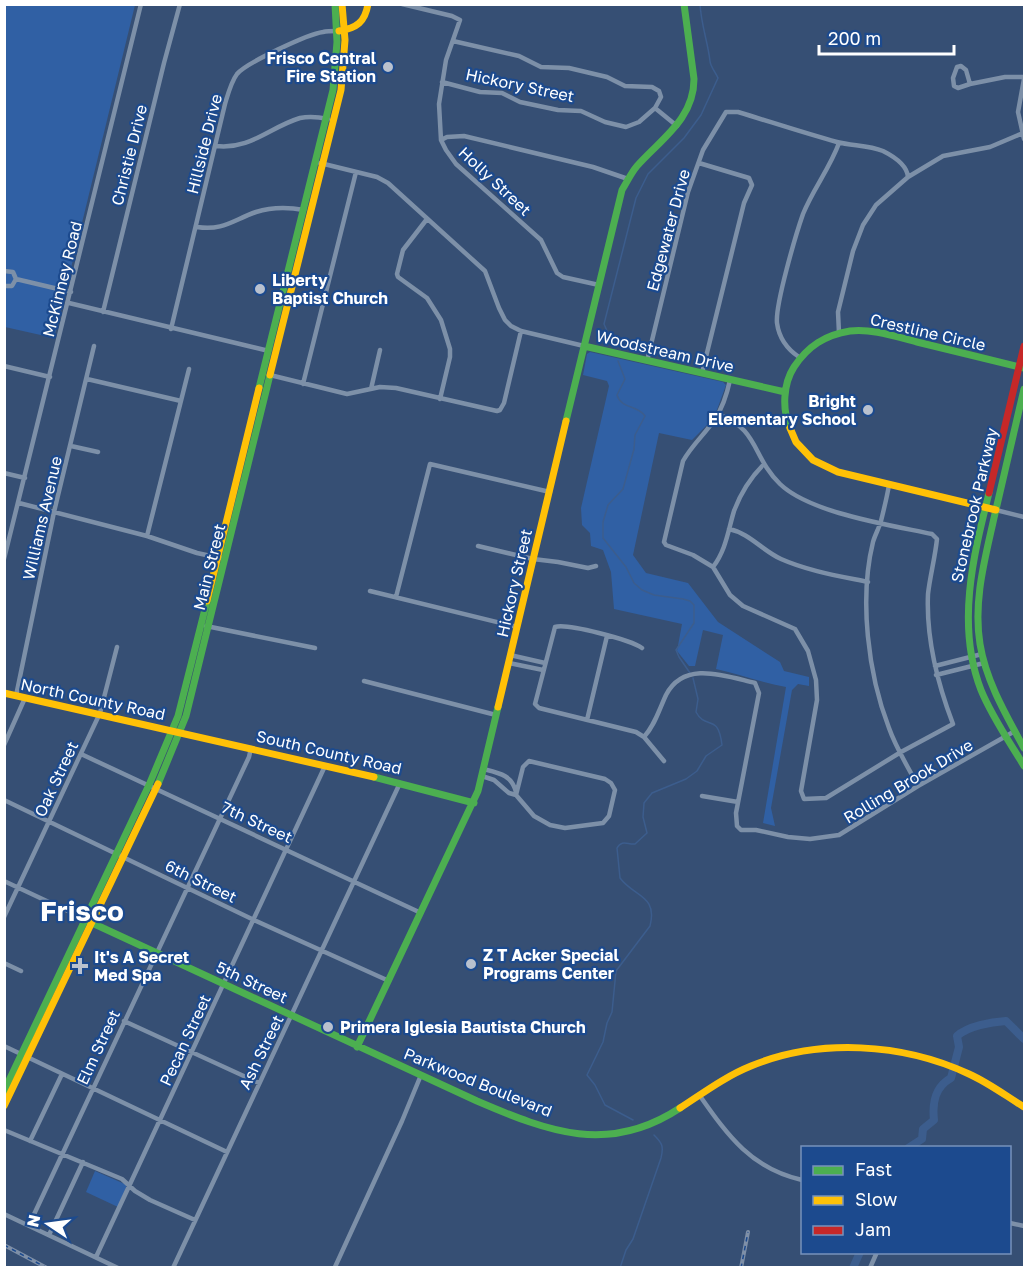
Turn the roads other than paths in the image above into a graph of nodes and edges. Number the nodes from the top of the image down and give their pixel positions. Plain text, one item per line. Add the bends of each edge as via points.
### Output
1 (141, 4) edge
2 (180, 4) edge
3 (335, 4) edge
4 (342, 4) edge
5 (368, 4) edge
6 (402, 4) edge
7 (684, 4) edge
8 (340, 31) junction
9 (453, 41) junction
10 (1024, 78) edge
11 (442, 82) junction
12 (970, 84) junction
13 (655, 108) junction
14 (330, 119) junction
15 (677, 126) junction
16 (1023, 133) junction
17 (1024, 139) edge
18 (441, 140) junction
19 (839, 143) junction
20 (216, 146) junction
21 (319, 163) junction
22 (699, 163) junction
23 (356, 172) junction
24 (908, 177) junction
25 (628, 179) junction
26 (307, 211) junction
27 (427, 219) junction
28 (196, 227) junction
29 (4, 271) edge
30 (16, 279) junction
31 (290, 281) junction
32 (598, 285) junction
33 (4, 286) edge
34 (71, 292) junction
35 (69, 303) junction
36 (103, 312) junction
37 (171, 329) junction
38 (521, 331) junction
39 (839, 333) junction
40 (94, 346) dead end
41 (584, 346) junction
42 (1024, 346) edge
43 (380, 350) dead end
44 (269, 351) junction
45 (799, 357) junction
46 (647, 361) junction
47 (4, 366) edge
48 (1022, 368) edge
49 (189, 369) dead end
50 (702, 373) junction
51 (266, 375) junction
52 (50, 377) junction
53 (87, 379) junction
54 (730, 380) junction
55 (303, 384) junction
56 (371, 389) junction
57 (1024, 389) edge
58 (785, 392) junction
59 (440, 399) junction
60 (181, 401) junction
61 (718, 414) junction
62 (71, 446) junction
63 (98, 452) dead end
64 (764, 464) junction
65 (4, 472) edge
66 (25, 478) junction
67 (889, 485) junction
68 (550, 492) junction
69 (19, 503) junction
70 (235, 503) junction
71 (986, 507) junction
72 (996, 510) junction
73 (54, 512) junction
74 (1024, 517) edge
75 (880, 523) junction
76 (729, 529) junction
77 (147, 536) junction
78 (478, 546) dead end
79 (6, 547) edge
80 (217, 557) junction
81 (4, 559) edge
82 (225, 559) junction
83 (533, 559) junction
84 (596, 566) dead end
85 (713, 567) junction
86 (867, 582) junction
87 (370, 591) dead end
88 (396, 597) junction
89 (205, 625) junction
90 (517, 627) junction
91 (607, 636) junction
92 (196, 642) junction
93 (117, 647) dead end
94 (315, 648) dead end
95 (642, 648) dead end
96 (982, 654) junction
97 (972, 657) junction
98 (510, 659) junction
99 (545, 663) junction
100 (984, 663) junction
101 (974, 665) junction
102 (935, 666) junction
103 (198, 667) junction
104 (543, 670) junction
105 (936, 675) junction
106 (364, 681) dead end
107 (191, 682) junction
108 (4, 693) edge
109 (16, 696) junction
110 (25, 698) junction
111 (99, 713) junction
112 (496, 715) junction
113 (587, 720) junction
114 (177, 731) junction
115 (1015, 731) junction
116 (1008, 736) junction
117 (644, 737) junction
118 (4, 745) edge
119 (251, 748) junction
120 (1024, 748) edge
121 (901, 752) junction
122 (81, 754) junction
123 (664, 761) dead end
124 (325, 766) junction
125 (1024, 766) edge
126 (483, 773) junction
127 (508, 778) junction
128 (400, 783) junction
129 (500, 786) junction
130 (918, 786) junction
131 (152, 787) junction
132 (516, 795) junction
133 (702, 796) dead end
134 (4, 800) edge
135 (738, 802) junction
136 (474, 803) junction
137 (220, 818) junction
138 (49, 821) junction
139 (286, 849) junction
140 (119, 854) junction
141 (4, 881) edge
142 (354, 881) junction
143 (187, 887) junction
144 (18, 888) junction
145 (421, 913) junction
146 (4, 917) edge
147 (254, 920) junction
148 (88, 921) junction
149 (321, 950) junction
150 (156, 953) junction
151 (4, 963) edge
152 (21, 971) dead end
153 (388, 981) junction
154 (224, 984) junction
155 (291, 1016) junction
156 (124, 1021) junction
157 (4, 1047) edge
158 (357, 1047) junction
159 (193, 1052) junction
160 (24, 1055) junction
161 (62, 1074) junction
162 (422, 1075) junction
163 (259, 1083) junction
164 (92, 1088) junction
165 (4, 1091) edge
166 (699, 1096) junction
167 (4, 1106) edge
168 (1024, 1107) edge
169 (160, 1121) junction
170 (4, 1130) edge
171 (30, 1141) junction
172 (226, 1152) junction
173 (63, 1153) junction
174 (83, 1162) junction
175 (801, 1180) edge
176 (130, 1188) junction
177 (4, 1214) edge
178 (195, 1220) junction
179 (29, 1225) junction
180 (49, 1235) junction
181 (876, 1254) edge
182 (96, 1257) junction
183 (335, 1267) edge
184 (118, 1268) edge
185 (173, 1268) edge
186 (870, 1268) edge

1 - 34 street, McKinney Road
2 - 36 street, Christie Drive
3 - 8 main road, Main Street
4 - 8 main road, Main Street
5 - 8 main road via 357,28
6 - 9 street, Holly Street via 459,18
7 - 15 main road, Hickory Street via 694,89 687,113
8 - 14 main road, Main Street
8 - 20 street, Hillside Drive via 312,35 238,73 227,98
9 - 11 street, Holly Street
9 - 13 street, Hickory Street via 522,57 541,67 569,68 607,77 625,86 652,87 661,94
10 - 12 street via 1005,77
10 - 16 street via 1018,112
11 - 13 street, Hickory Street via 502,93 520,102 558,111 581,111 626,127
11 - 18 street, Holly Street via 438,104
12 - 12 street via 966,70 957,67 954,86
13 - 15 street
14 - 20 street via 299,118 247,142
14 - 21 main road, Main Street
15 - 25 main road, Hickory Street
16 - 17 street
16 - 24 street via 990,147 942,156
18 - 25 street via 464,136
18 - 32 street, Holly Street via 456,164 541,240 557,273
19 - 22 street, Edgewater Drive via 738,112 726,112
19 - 24 street via 884,152 902,164
19 - 45 street via 803,214 779,304 781,338
20 - 28 street, Hillside Drive
21 - 23 street
21 - 26 main road, Main Street
22 - 46 street, Edgewater Drive via 677,230
22 - 50 street via 749,178 752,185 744,202
23 - 27 street via 386,181
23 - 55 street
24 - 39 street via 876,205 863,225 845,280 838,312
25 - 32 main road, Hickory Street via 618,203
26 - 28 street via 267,209 223,227
26 - 31 main road, Main Street
27 - 38 street via 485,271 505,320
27 - 59 street via 404,250 397,274 427,298 441,320 450,357
28 - 37 street, Hillside Drive
29 - 30 street via 13,272
30 - 33 street via 12,286
30 - 34 street
31 - 44 main road, Main Street
31 - 51 main road, Main Street
32 - 41 main road, Hickory Street
34 - 35 street, McKinney Road
35 - 36 street
35 - 52 street, McKinney Road
36 - 37 street
37 - 44 street
38 - 41 street, Woodstream Drive
38 - 59 street via 500,410 493,412
39 - 45 main road, Crestline Circle via 814,343
39 - 48 main road, Crestline Circle via 865,331
40 - 53 street, Williams Avenue
41 - 46 main road, Woodstream Drive
41 - 68 main road, Hickory Street
42 - 48 main road, Stonebrook Parkway
43 - 56 street
44 - 51 main road, Main Street
45 - 58 main road, Crestline Circle
46 - 50 main road, Woodstream Drive
47 - 52 street
48 - 71 main road, Stonebrook Parkway
49 - 60 street
50 - 54 main road, Woodstream Drive
51 - 55 street
51 - 70 main road, Main Street
52 - 66 street, McKinney Road
53 - 60 street
53 - 62 street, Williams Avenue
54 - 58 main road, Woodstream Drive
54 - 61 street
55 - 56 street via 346,394
56 - 59 street via 396,388
57 - 72 main road, Stonebrook Parkway
58 - 67 main road via 786,422 794,440 816,463
60 - 77 street
61 - 64 street via 740,424
61 - 85 street via 684,461 664,537 666,545
62 - 63 street
62 - 73 street, Williams Avenue
64 - 75 street via 780,484 809,501 834,512
64 - 76 street via 748,481
65 - 66 street
66 - 69 street, McKinney Road
67 - 71 main road
67 - 75 street
68 - 83 main road, Hickory Street
68 - 88 street via 430,464
69 - 73 street
69 - 79 street, McKinney Road
70 - 80 main road, Main Street
70 - 82 main road, Main Street
71 - 72 main road
71 - 97 main road, Stonebrook Parkway via 968,590
72 - 74 street
72 - 96 main road, Stonebrook Parkway via 977,597
73 - 77 street
73 - 109 street, Williams Avenue
75 - 86 street
75 - 102 street via 932,534 937,539 928,593 929,635
76 - 85 street via 723,552
76 - 86 street via 784,561
77 - 80 street
78 - 83 street
79 - 81 street, McKinney Road
80 - 82 street
80 - 89 main road, Main Street
82 - 89 main road, Main Street
83 - 84 street
83 - 90 main road, Hickory Street
85 - 121 street via 736,600 795,629 808,651 818,700 801,786 804,799 826,798
86 - 121 street via 866,613 877,689 888,727
87 - 88 street
88 - 90 street
89 - 92 main road, Main Street
89 - 94 street
89 - 103 main road, Main Street
90 - 98 main road, Hickory Street
91 - 95 street
91 - 99 street via 555,627
91 - 113 street
92 - 103 main road via 200,645
92 - 107 main road, Main Street
93 - 111 street, Oak Street
96 - 97 street
96 - 100 main road, Stonebrook Parkway
97 - 101 main road, Stonebrook Parkway
97 - 102 street
98 - 99 street
98 - 104 street
98 - 112 main road, Hickory Street
99 - 104 street
100 - 101 street
100 - 115 main road, Stonebrook Parkway
101 - 105 street
101 - 116 main road, Stonebrook Parkway via 987,702
102 - 105 street
103 - 107 main road, Main Street
104 - 113 street via 535,704
105 - 121 street via 953,724
106 - 112 street
107 - 114 main road, Main Street
108 - 109 main road, North County Road
109 - 110 main road, North County Road
110 - 111 main road, North County Road
110 - 118 street
111 - 114 main road, North County Road
111 - 122 street, Oak Street
112 - 126 main road, Hickory Street
113 - 117 street via 628,729
114 - 119 main road, South County Road
114 - 131 main road, Main Street
115 - 116 street, Rolling Brook Drive
115 - 120 main road, Stonebrook Parkway
116 - 125 main road, Stonebrook Parkway
116 - 130 street, Rolling Brook Drive
117 - 123 street
117 - 135 street via 667,693 683,677 707,672 754,683 758,688
119 - 124 main road, South County Road
119 - 137 street, Elm Street
121 - 130 street
122 - 131 street, 7th Street
122 - 138 street, Oak Street
124 - 128 main road, South County Road
124 - 139 street, Pecan Street
126 - 127 street
126 - 129 street
126 - 136 main road, Hickory Street
127 - 129 street
127 - 132 street
128 - 136 main road, South County Road
128 - 142 street, Ash Street
129 - 132 street
130 - 135 street, Rolling Brook Drive via 833,837 795,838 738,828
131 - 137 street, 7th Street
131 - 140 main road, Main Street
132 - 132 street via 543,822 572,828 606,821 615,790 605,779 527,762
133 - 135 street
134 - 138 street, 6th Street
136 - 145 main road, Hickory Street
137 - 139 street, 7th Street
137 - 143 street, Elm Street
138 - 140 street, 6th Street
138 - 144 street, Oak Street
139 - 142 street, 7th Street
139 - 147 street, Pecan Street
140 - 143 street, 6th Street
140 - 148 main road, Main Street
141 - 144 street, 5th Street
142 - 145 street, 7th Street
142 - 149 street, Ash Street
143 - 147 street, 6th Street
143 - 150 street, Elm Street
144 - 146 street, Oak Street
144 - 148 street, 5th Street
145 - 153 main road, Hickory Street
147 - 149 street, 6th Street
147 - 154 street, Pecan Street
148 - 150 main road, 5th Street
148 - 160 main road, Main Street
149 - 153 street, 6th Street
149 - 155 street, Ash Street
150 - 154 main road, 5th Street
150 - 156 street, Elm Street
151 - 152 street
153 - 158 main road, Hickory Street
154 - 155 main road, 5th Street
154 - 159 street, Pecan Street
155 - 158 main road, 5th Street
155 - 163 street, Ash Street
156 - 159 street
156 - 164 street, Elm Street
157 - 160 street
158 - 162 main road, Parkwood Boulevard
159 - 163 street
159 - 169 street, Pecan Street
160 - 161 street
160 - 165 main road, Main Street
160 - 167 main road, Main Street
161 - 164 street
161 - 171 street
162 - 166 main road, Parkwood Boulevard via 524,1119 597,1136 657,1122
162 - 183 street
163 - 172 street, Ash Street
164 - 169 street
164 - 173 street, Elm Street
166 - 168 main road, Parkwood Boulevard via 747,1067 778,1055 809,1049 857,1048 937,1061 964,1071
166 - 175 street via 731,1138 753,1159 780,1174
169 - 172 street
169 - 176 street, Pecan Street
170 - 171 street
171 - 173 street
172 - 178 street, Ash Street
173 - 174 street
173 - 179 street, Elm Street
174 - 176 street via 122,1179
174 - 180 street
176 - 178 street
176 - 182 street, Pecan Street
177 - 179 street
178 - 185 street, Ash Street
179 - 180 street
180 - 182 street
181 - 186 street
182 - 184 street

